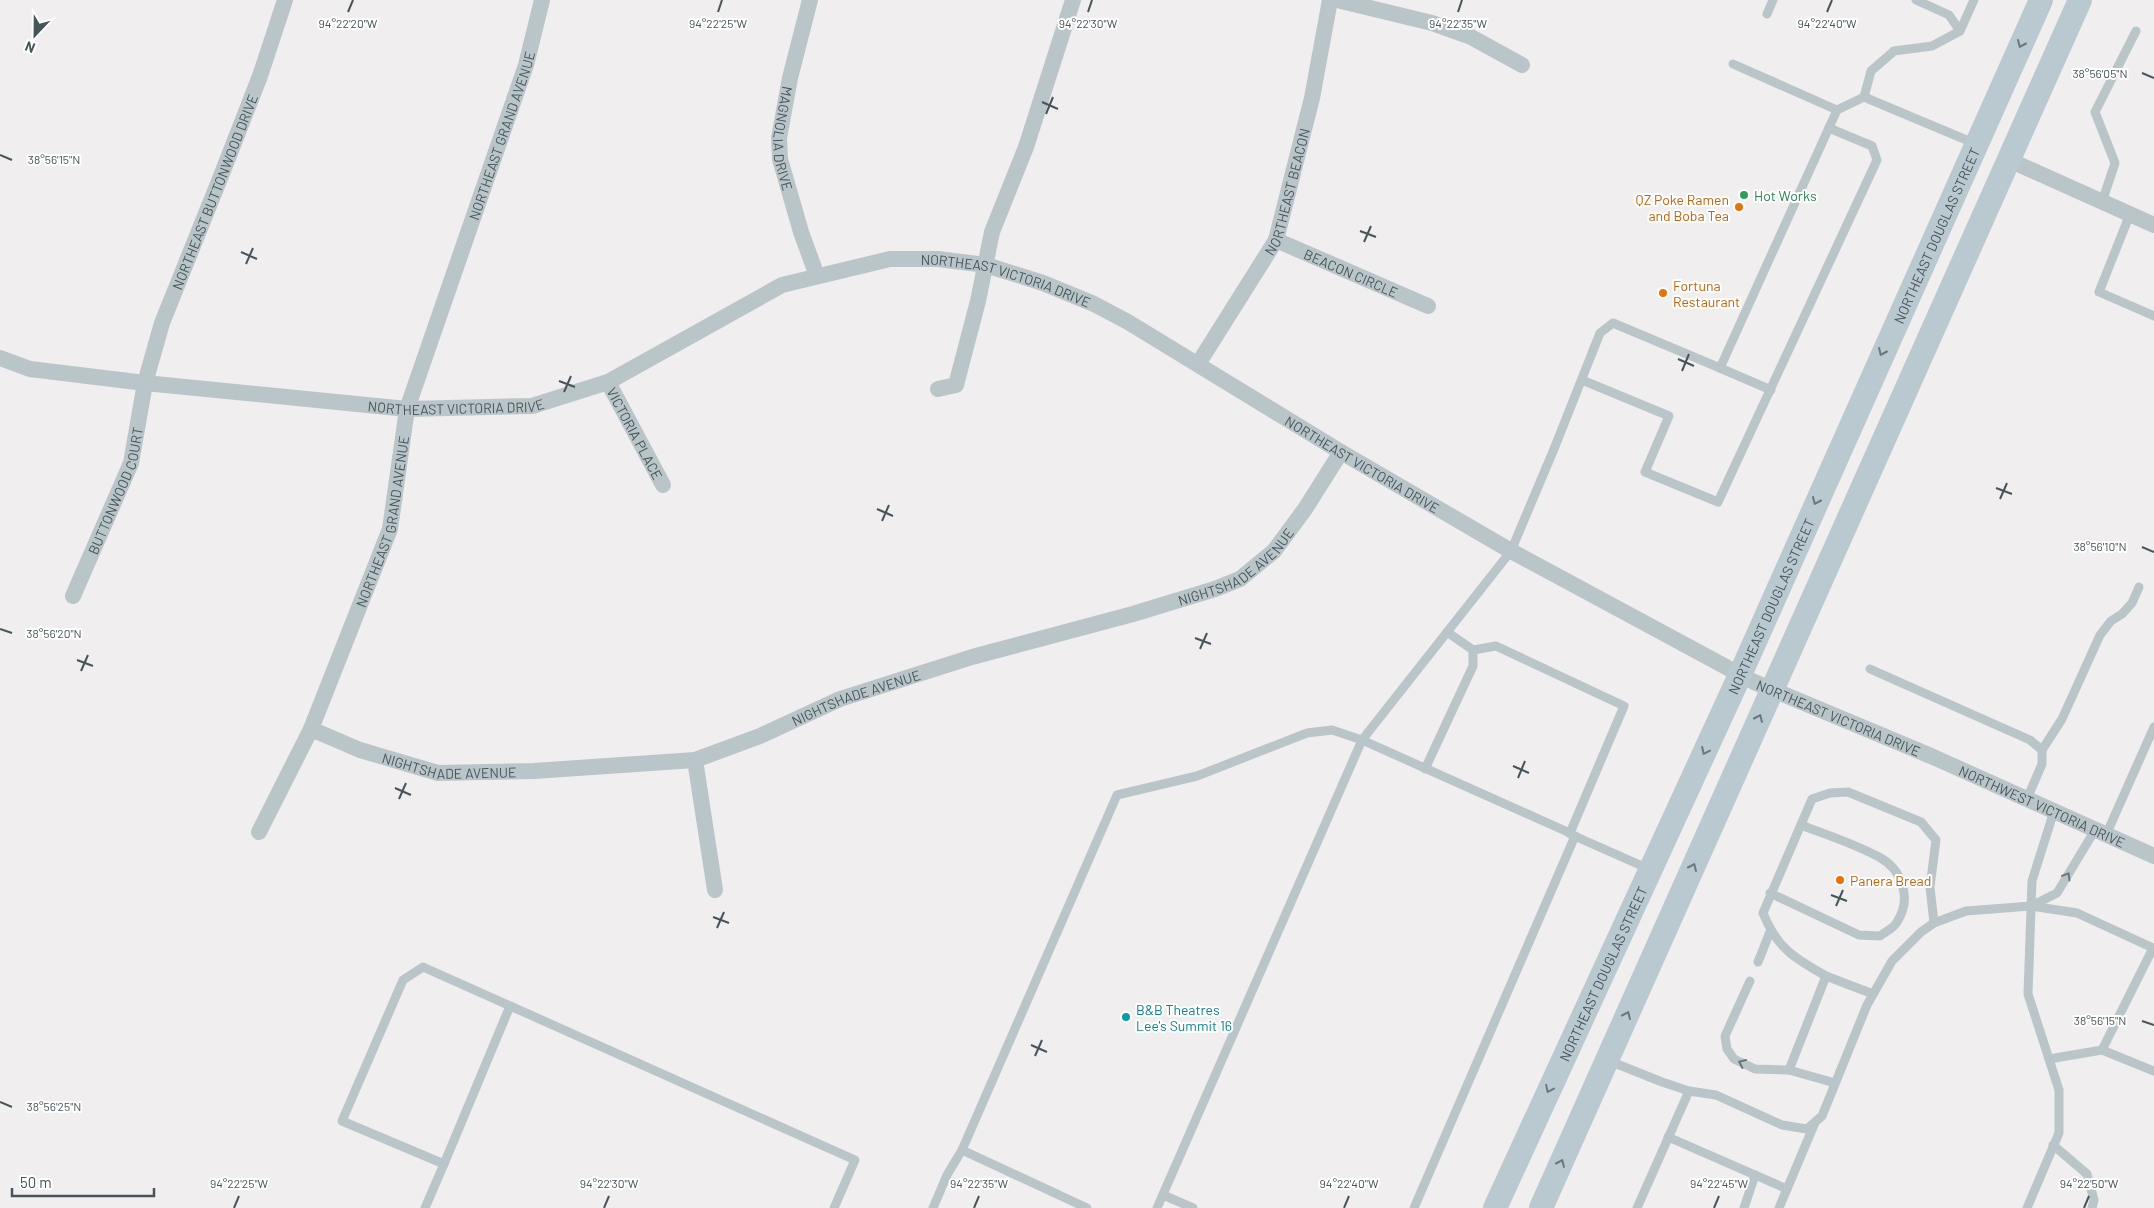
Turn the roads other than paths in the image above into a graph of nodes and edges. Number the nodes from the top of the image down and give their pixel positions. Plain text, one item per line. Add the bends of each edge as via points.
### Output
1 (286, 0) edge
2 (542, 0) edge
3 (810, 0) edge
4 (1073, 0) edge
5 (1330, 0) edge
6 (1337, 0) edge
7 (1773, 0) edge
8 (1916, 0) edge
9 (1974, 0) edge
10 (2041, 0) edge
11 (2080, 0) edge
12 (1767, 14) dead end
13 (1960, 31) junction
14 (2136, 31) dead end
15 (1733, 64) dead end
16 (1522, 65) dead end
17 (1864, 97) junction
18 (1991, 109) junction
19 (1837, 110) junction
20 (1829, 128) junction
21 (1976, 144) junction
22 (2009, 160) junction
23 (2102, 202) junction
24 (2130, 214) junction
25 (2154, 225) edge
26 (1276, 240) junction
27 (986, 265) junction
28 (817, 276) junction
29 (1428, 306) dead end
30 (2154, 316) edge
31 (0, 358) edge
32 (1198, 364) junction
33 (1720, 368) junction
34 (1582, 380) junction
35 (145, 382) junction
36 (608, 382) junction
37 (938, 389) dead end
38 (1771, 390) junction
39 (407, 409) junction
40 (1341, 452) junction
41 (663, 485) dead end
42 (1511, 551) junction
43 (2139, 587) dead end
44 (73, 596) dead end
45 (1447, 632) junction
46 (1472, 650) junction
47 (1870, 669) dead end
48 (1740, 675) junction
49 (1772, 690) junction
50 (2154, 727) edge
51 (311, 729) junction
52 (1362, 740) junction
53 (2042, 750) junction
54 (1931, 756) joint
55 (695, 760) junction
56 (1426, 769) junction
57 (2027, 799) junction
58 (2054, 811) junction
59 (1801, 825) junction
60 (259, 832) dead end
61 (2101, 832) junction
62 (1572, 835) junction
63 (2154, 856) edge
64 (1650, 870) junction
65 (715, 890) dead end
66 (1770, 893) junction
67 (2031, 906) junction
68 (1934, 923) junction
69 (1770, 932) junction
70 (2154, 948) edge
71 (1758, 962) dead end
72 (1826, 976) junction
73 (1750, 981) dead end
74 (1873, 994) junction
75 (510, 1006) junction
76 (2102, 1050) junction
77 (2049, 1059) junction
78 (1607, 1060) junction
79 (1789, 1070) junction
80 (2154, 1071) edge
81 (1835, 1083) junction
82 (1689, 1091) junction
83 (1814, 1124) junction
84 (1668, 1137) junction
85 (2053, 1145) junction
86 (962, 1150) junction
87 (444, 1164) junction
88 (1755, 1175) junction
89 (1787, 1189) junction
90 (1163, 1195) junction
91 (425, 1208) edge
92 (834, 1208) edge
93 (933, 1208) edge
94 (1087, 1208) edge
95 (1157, 1208) edge
96 (1193, 1208) edge
97 (1414, 1208) edge
98 (1494, 1208) edge
99 (1541, 1208) edge
100 (1637, 1208) edge
101 (1744, 1208) edge
102 (1779, 1208) edge
103 (2027, 1208) edge
104 (2092, 1208) edge

1 - 35 street, NORTHEAST BUTTONWOOD DRIVE via 225,167 162,323
2 - 39 street, NORTHEAST GRAND AVENUE via 526,65
3 - 28 street, MAGNOLIA DRIVE via 779,138 782,168 800,232
4 - 27 street via 1026,147 992,232
5 - 26 street, NORTHEAST BEACON via 1312,98
6 - 16 street via 1432,23 1471,37
7 - 12 lane
8 - 13 lane via 1949,14
9 - 13 lane
10 -> 18 main road, NORTHEAST DOUGLAS STREET
11 - 22 main road
13 - 17 lane via 1932,46 1894,51 1871,71
14 - 23 lane via 2095,112 2115,163
15 - 19 lane
17 - 19 lane
17 - 21 lane
18 - 21 main road, NORTHEAST DOUGLAS STREET
18 - 22 main road via 1988,136 1994,148
19 - 20 lane
20 - 33 lane
20 - 38 lane via 1872,146 1877,160
21 -> 48 main road, NORTHEAST DOUGLAS STREET
22 - 23 street
22 - 49 main road
23 - 24 street
24 - 25 street
24 - 30 lane via 2099,292
26 - 29 street, BEACON CIRCLE
26 - 32 street, NORTHEAST BEACON
27 - 28 street, NORTHEAST VICTORIA DRIVE via 938,259 890,259
27 - 32 street, NORTHEAST VICTORIA DRIVE via 1094,304
27 - 37 street via 956,386
28 - 36 street, NORTHEAST VICTORIA DRIVE via 782,285
31 - 35 street, NORTHEAST VICTORIA DRIVE via 30,369
32 - 40 street, NORTHEAST VICTORIA DRIVE
33 - 34 lane via 1613,323 1600,333
33 - 38 lane
34 - 38 lane via 1669,416 1645,472 1718,502
34 - 42 lane
35 - 39 street, NORTHEAST VICTORIA DRIVE
35 - 44 street, BUTTONWOOD COURT via 131,463
36 - 39 street, NORTHEAST VICTORIA DRIVE via 532,406
36 - 41 street, VICTORIA PLACE
39 - 51 street, NORTHEAST GRAND AVENUE via 390,528
40 - 42 street, NORTHEAST VICTORIA DRIVE
40 - 55 street, NIGHTSHADE AVENUE via 1274,551 1240,579 1133,614 972,657 840,699 760,736
42 - 45 lane
42 - 48 street, NORTHEAST VICTORIA DRIVE
43 - 53 lane via 2132,603 2100,635 2062,719
45 - 46 lane
45 - 52 lane
46 - 56 lane via 1473,666
46 - 62 lane via 1496,646 1624,706
47 - 53 lane via 2030,740
48 - 49 street, NORTHEAST VICTORIA DRIVE
48 -> 64 main road, NORTHEAST DOUGLAS STREET
49 - 54 street, NORTHEAST VICTORIA DRIVE
78 -> 49 main road
50 - 61 lane
51 - 55 street, NIGHTSHADE AVENUE via 360,750 438,773 534,771
51 - 60 street, NORTHEAST GRAND AVENUE
52 - 56 lane
52 - 86 lane via 1332,730 1307,733 1197,776 1117,795
52 - 90 lane
53 - 57 lane via 2042,764
54 - 57 street, NORTHWEST VICTORIA DRIVE
55 - 65 street
56 - 62 lane
57 - 58 street, NORTHWEST VICTORIA DRIVE
58 - 61 street, NORTHWEST VICTORIA DRIVE
58 - 67 lane via 2032,881
59 - 66 lane
59 - 66 lane via 1880,857 1895,869 1906,894 1897,923 1880,936 1859,935
59 - 68 lane via 1812,799 1848,792 1921,822 1936,840 1930,887
61 - 63 street, NORTHWEST VICTORIA DRIVE
67 -> 61 lane via 2058,893
62 - 64 lane
62 - 97 lane
64 -> 98 main road, NORTHEAST DOUGLAS STREET
66 - 69 lane via 1762,913
67 - 68 lane via 1966,911
67 - 70 lane via 2077,913
67 - 77 lane via 2028,994
68 - 74 lane via 1892,961
69 - 71 lane
69 - 72 lane via 1793,957
70 - 76 lane
72 - 74 lane
72 - 79 lane
79 -> 73 lane via 1755,1069 1734,1059 1727,1049 1725,1036
74 - 81 lane
75 - 87 lane
75 - 87 lane via 423,967 404,980 342,1121
75 - 92 lane via 855,1160
76 - 77 lane
76 - 80 lane
77 - 85 lane via 2059,1090 2059,1133
78 - 82 lane
99 -> 78 main road
79 - 81 lane
81 - 83 lane via 1822,1116
82 - 83 lane via 1716,1095 1782,1125 1807,1129
82 - 84 lane
83 - 89 lane
84 - 88 lane
84 - 100 lane
85 - 103 lane
85 - 104 lane via 2086,1174 2094,1200
86 - 93 lane
86 - 94 lane
87 - 91 lane
88 - 89 lane
88 - 101 lane
89 - 102 lane
90 - 95 lane
90 - 96 lane

